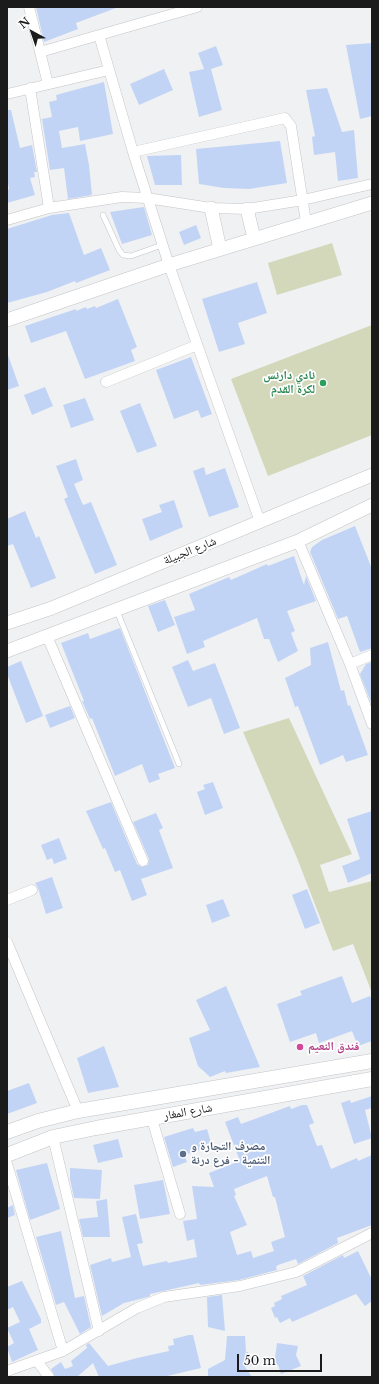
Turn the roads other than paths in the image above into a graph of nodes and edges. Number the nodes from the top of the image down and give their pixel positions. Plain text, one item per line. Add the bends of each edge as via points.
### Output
1 (28, 7) edge
2 (197, 7) edge
3 (100, 35) junction
4 (40, 52) junction
5 (110, 70) junction
6 (48, 84) junction
7 (30, 88) junction
8 (7, 94) edge
9 (132, 152) junction
10 (372, 184) edge
11 (147, 198) junction
12 (303, 200) junction
13 (372, 203) edge
14 (49, 208) junction
15 (211, 208) junction
16 (247, 209) junction
17 (104, 215) dead end
18 (7, 220) edge
19 (306, 222) junction
20 (254, 238) junction
21 (162, 245) junction
22 (220, 249) junction
23 (169, 265) junction
24 (7, 320) edge
25 (197, 345) junction
26 (106, 382) dead end
27 (372, 475) edge
28 (372, 505) edge
29 (260, 522) junction
30 (298, 541) junction
31 (116, 610) junction
32 (7, 623) edge
33 (47, 636) junction
34 (7, 651) edge
35 (372, 655) edge
36 (350, 664) junction
37 (372, 724) edge
38 (179, 764) dead end
39 (143, 861) dead end
40 (32, 890) dead end
41 (7, 900) edge
42 (7, 942) edge
43 (369, 1061) edge
44 (371, 1080) edge
45 (78, 1111) junction
46 (152, 1118) junction
47 (7, 1132) edge
48 (54, 1137) junction
49 (7, 1155) edge
50 (7, 1164) edge
51 (180, 1214) dead end
52 (372, 1233) edge
53 (99, 1331) junction
54 (63, 1351) junction
55 (37, 1362) junction
56 (7, 1371) edge
57 (49, 1377) edge

1 - 4 street
2 - 3 street
3 - 4 street
3 - 5 street
4 - 6 street
5 - 6 street
5 - 9 street
6 - 7 street
7 - 8 street
7 - 14 street
9 - 11 street
9 - 12 street via 285,118 291,126
10 - 12 street
11 - 14 street via 122,197
11 - 15 street
11 - 21 street
12 - 16 street
12 - 19 street
13 - 19 street
14 - 18 street
15 - 16 street
15 - 22 street
16 - 20 street
17 - 21 lane via 123,255 131,256
19 - 20 street
20 - 22 street
21 - 23 street
22 - 23 street
23 - 24 street
23 - 25 street
25 - 26 street
25 - 29 street
27 - 29 street, شارع الجبيلة
28 - 30 street
29 - 32 street, شارع الجبيلة via 52,608
30 - 31 street
30 - 36 street
31 - 33 street
31 - 38 lane
33 - 34 street
33 - 39 street
35 - 36 street
36 - 37 street
40 - 41 street
42 - 45 street
43 - 44 main road
43 - 45 main road, شارع المغار
44 - 46 main road, شارع المغار
45 - 47 main road, شارع المغار
46 - 48 main road, شارع المغار
46 - 51 street
48 - 49 main road, شارع المغار
48 - 53 street
50 - 54 street
52 - 53 street via 296,1272 240,1286 164,1297 137,1308
53 - 54 street
54 - 55 street
55 - 56 street
55 - 57 street

